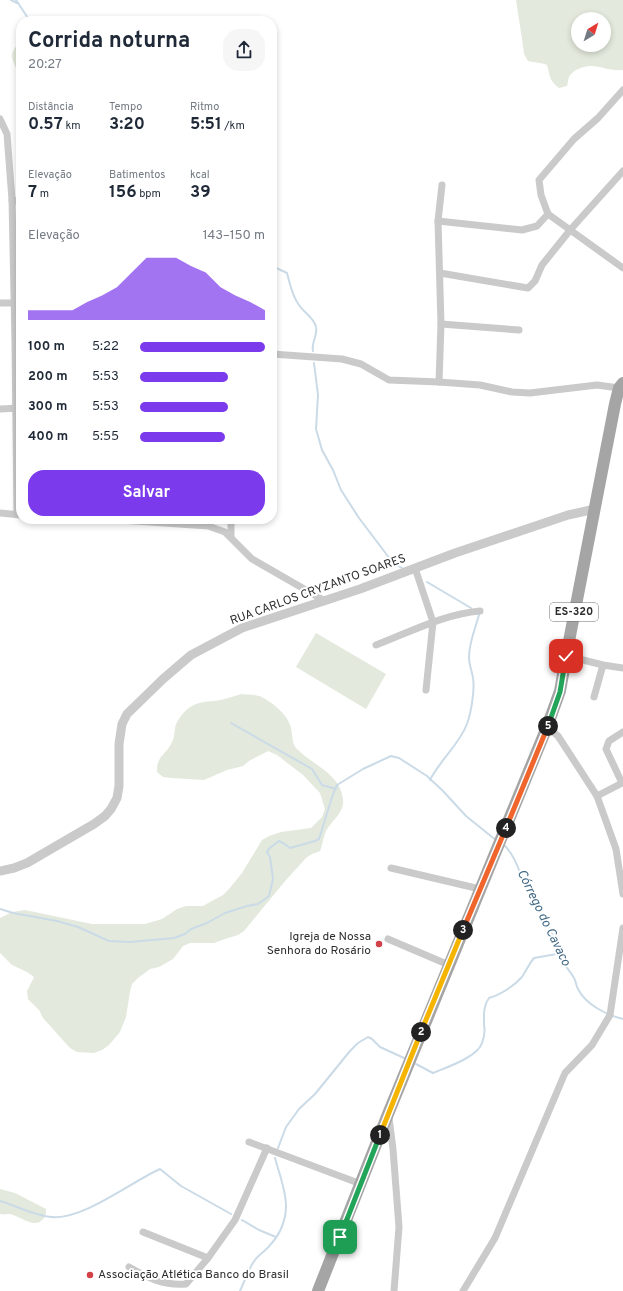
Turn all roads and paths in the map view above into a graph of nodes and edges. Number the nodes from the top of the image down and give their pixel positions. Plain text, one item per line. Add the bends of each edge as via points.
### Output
1 (623, 90) edge
2 (0, 119) edge
3 (3, 134) edge
4 (623, 171) edge
5 (442, 185) dead end
6 (12, 200) junction
7 (16, 201) edge
8 (548, 214) junction
9 (438, 220) junction
10 (571, 229) junction
11 (621, 263) edge
12 (440, 273) junction
13 (0, 302) edge
14 (14, 302) junction
15 (16, 322) edge
16 (441, 324) junction
17 (519, 330) dead end
18 (277, 354) edge
19 (439, 382) junction
20 (621, 386) edge
21 (16, 408) edge
22 (0, 409) edge
23 (594, 509) junction
24 (0, 513) edge
25 (16, 514) edge
26 (196, 524) edge
27 (231, 524) edge
28 (231, 537) junction
29 (415, 568) junction
30 (325, 601) junction
31 (480, 611) dead end
32 (433, 622) junction
33 (376, 645) dead end
34 (566, 656) junction
35 (603, 665) junction
36 (623, 668) edge
37 (426, 690) dead end
38 (594, 697) dead end
39 (547, 726) junction
40 (623, 732) edge
41 (596, 796) junction
42 (391, 868) dead end
43 (0, 871) edge
44 (480, 889) junction
45 (623, 894) edge
46 (623, 928) edge
47 (388, 939) dead end
48 (449, 965) junction
49 (388, 1114) junction
50 (249, 1142) dead end
51 (378, 1142) junction
52 (267, 1148) junction
53 (393, 1149) junction
54 (361, 1184) junction
55 (143, 1232) dead end
56 (208, 1258) junction
57 (129, 1267) dead end
58 (318, 1291) edge
59 (394, 1291) edge
60 (464, 1291) edge

1 - 8 street via 574,140 540,180 541,195
2 - 3 street
3 - 6 street
4 - 10 street
5 - 9 street
6 - 7 street
6 - 14 street
8 - 9 street via 537,226 522,230
8 - 10 street
9 - 12 street
10 - 11 street
10 - 12 street via 542,265 535,281 528,288
12 - 16 street
13 - 14 street
14 - 15 street
16 - 17 street
16 - 19 street
18 - 19 street via 342,359 361,364 389,380
19 - 20 street via 530,393
20 - 23 main road, ES-320 via 615,404
21 - 22 street
23 - 29 street, RUA CARLOS CRYZANTO SOARES via 568,515
23 - 34 main road, ES-320
24 - 25 street
26 - 28 street via 225,532
27 - 28 street
28 - 30 street via 252,559
29 - 30 street, RUA CARLOS CRYZANTO SOARES
29 - 32 street
30 - 43 street, RUA CARLOS CRYZANTO SOARES via 242,628 191,655 163,678 127,714 122,724 119,744 119,786 117,798 111,809 94,824 27,862
31 - 32 street
32 - 33 street
32 - 37 street
34 - 35 street
34 - 39 main road, ES-320 via 560,692
35 - 36 street
35 - 38 street
39 - 41 street via 558,736
39 - 44 main road, ES-320
40 - 41 street via 609,741 606,749 622,783
41 - 45 street via 616,849
42 - 44 street
44 - 48 main road, ES-320
46 - 60 street via 610,1015 592,1045 565,1073 495,1238
47 - 48 street
48 - 49 main road, ES-320
49 - 51 main road, ES-320
49 - 53 street
50 - 52 street
51 - 53 street via 386,1141
51 - 54 main road, ES-320
52 - 54 street
52 - 56 street via 235,1220
53 - 59 street via 399,1227
54 - 58 main road, ES-320
55 - 56 street
56 - 57 street via 186,1284 174,1285 149,1278

